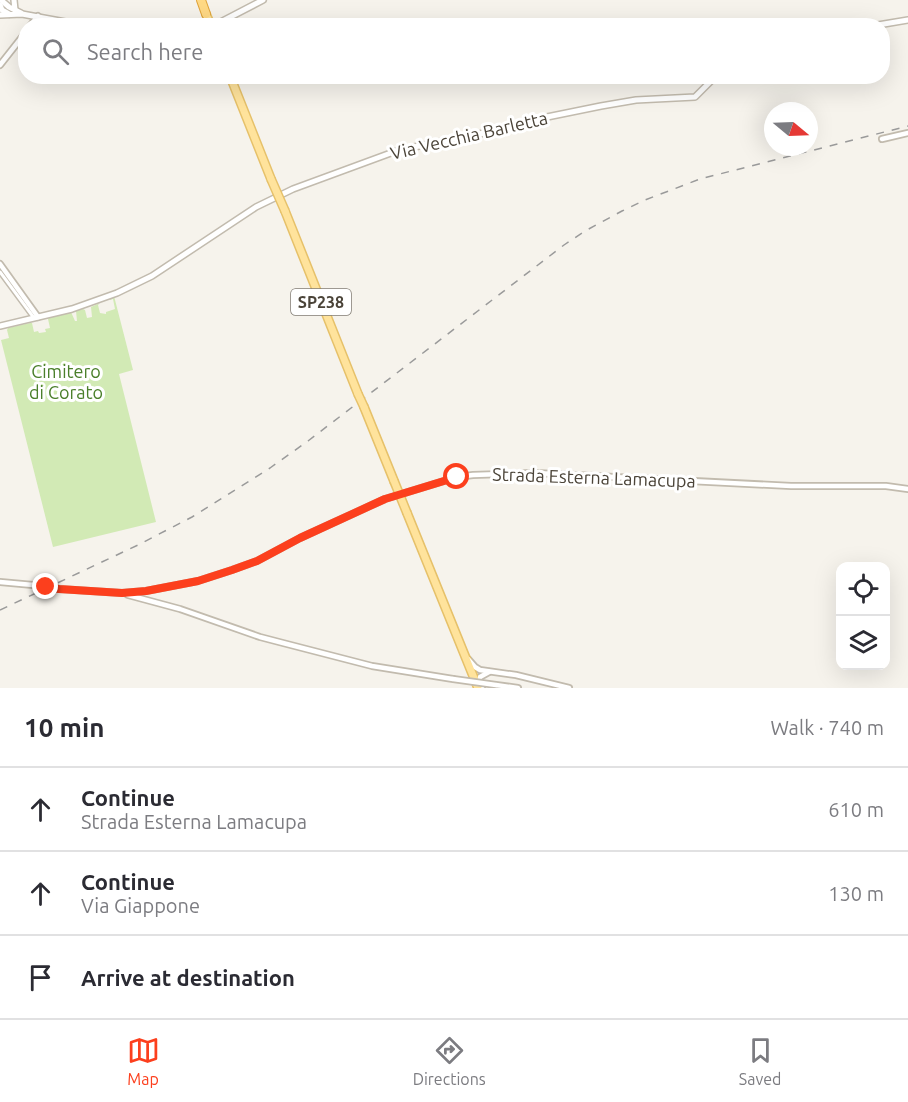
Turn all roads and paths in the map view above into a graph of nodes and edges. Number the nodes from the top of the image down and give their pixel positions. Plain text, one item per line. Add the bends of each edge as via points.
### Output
1 (14, 0) edge
2 (202, 0) edge
3 (263, 0) edge
4 (0, 2) edge
5 (15, 10) junction
6 (9, 14) junction
7 (22, 14) junction
8 (206, 14) joint
9 (0, 15) edge
10 (38, 16) joint
11 (48, 18) edge
12 (208, 18) edge
13 (228, 18) edge
14 (908, 20) edge
15 (890, 23) edge
16 (18, 42) edge
17 (0, 65) edge
18 (233, 84) edge
19 (708, 84) edge
20 (908, 133) edge
21 (882, 139) dead end
22 (0, 268) edge
23 (36, 318) junction
24 (0, 326) edge
25 (908, 489) edge
26 (0, 582) edge
27 (122, 593) junction
28 (464, 654) junction
29 (490, 672) junction
30 (480, 688) edge
31 (518, 688) edge
32 (569, 688) edge

1 - 5 street
2 - 8 highway
3 - 13 street
4 - 5 street
4 - 6 street via 2,10
5 - 7 street
6 - 7 street
6 - 9 street
7 - 10 street
8 - 12 main road
10 - 11 street
14 - 15 street
16 - 17 street
18 - 28 main road, SP238, bridge
19 - 23 street, Via Vecchia Barletta via 695,97 601,106 399,150 293,189 256,207 152,276 117,293
20 - 21 street
22 - 23 street
23 - 24 street, Via Vecchia Barletta
25 - 27 street, Strada Esterna Lamacupa via 535,473 457,477 385,499 232,570 198,581
26 - 27 street
27 - 31 street, bridge via 260,637 372,666
28 - 29 street via 475,667
28 - 30 main road
29 - 30 street via 480,677
29 - 32 street

